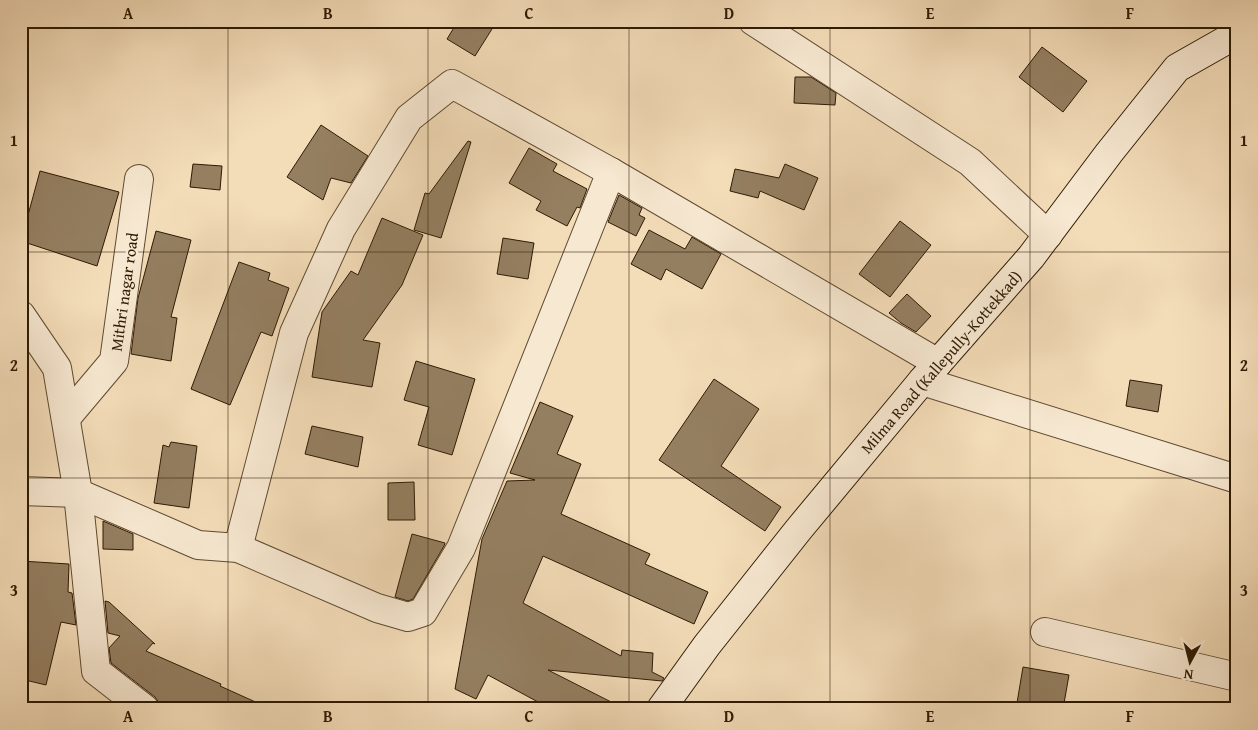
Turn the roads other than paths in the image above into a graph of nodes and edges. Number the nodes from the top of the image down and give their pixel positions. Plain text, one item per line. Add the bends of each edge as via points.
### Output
1 (753, 21) edge
2 (1237, 34) edge
3 (610, 172) junction
4 (139, 179) dead end
5 (1048, 235) junction
6 (21, 315) edge
7 (930, 372) junction
8 (66, 418) junction
9 (1237, 479) edge
10 (21, 491) edge
11 (78, 493) junction
12 (238, 548) junction
13 (1044, 632) dead end
14 (1237, 677) edge
15 (145, 709) edge
16 (661, 709) edge

1 - 5 street via 970,162
2 - 5 street, Milma Road (Kallepully-Kottekkad) via 1177,68
3 - 7 street
3 - 12 street via 460,548 424,612 408,617 377,608
3 - 12 street via 452,84 409,118 341,229 294,333
4 - 8 street, Mithri nagar road via 114,361
5 - 7 street, Milma Road (Kallepully-Kottekkad)
6 - 8 street via 57,368
7 - 9 street
7 - 16 street, Milma Road (Kallepully-Kottekkad) via 706,645
8 - 11 street
10 - 11 street
11 - 12 street via 198,545
11 - 15 street via 96,671
13 - 14 street

